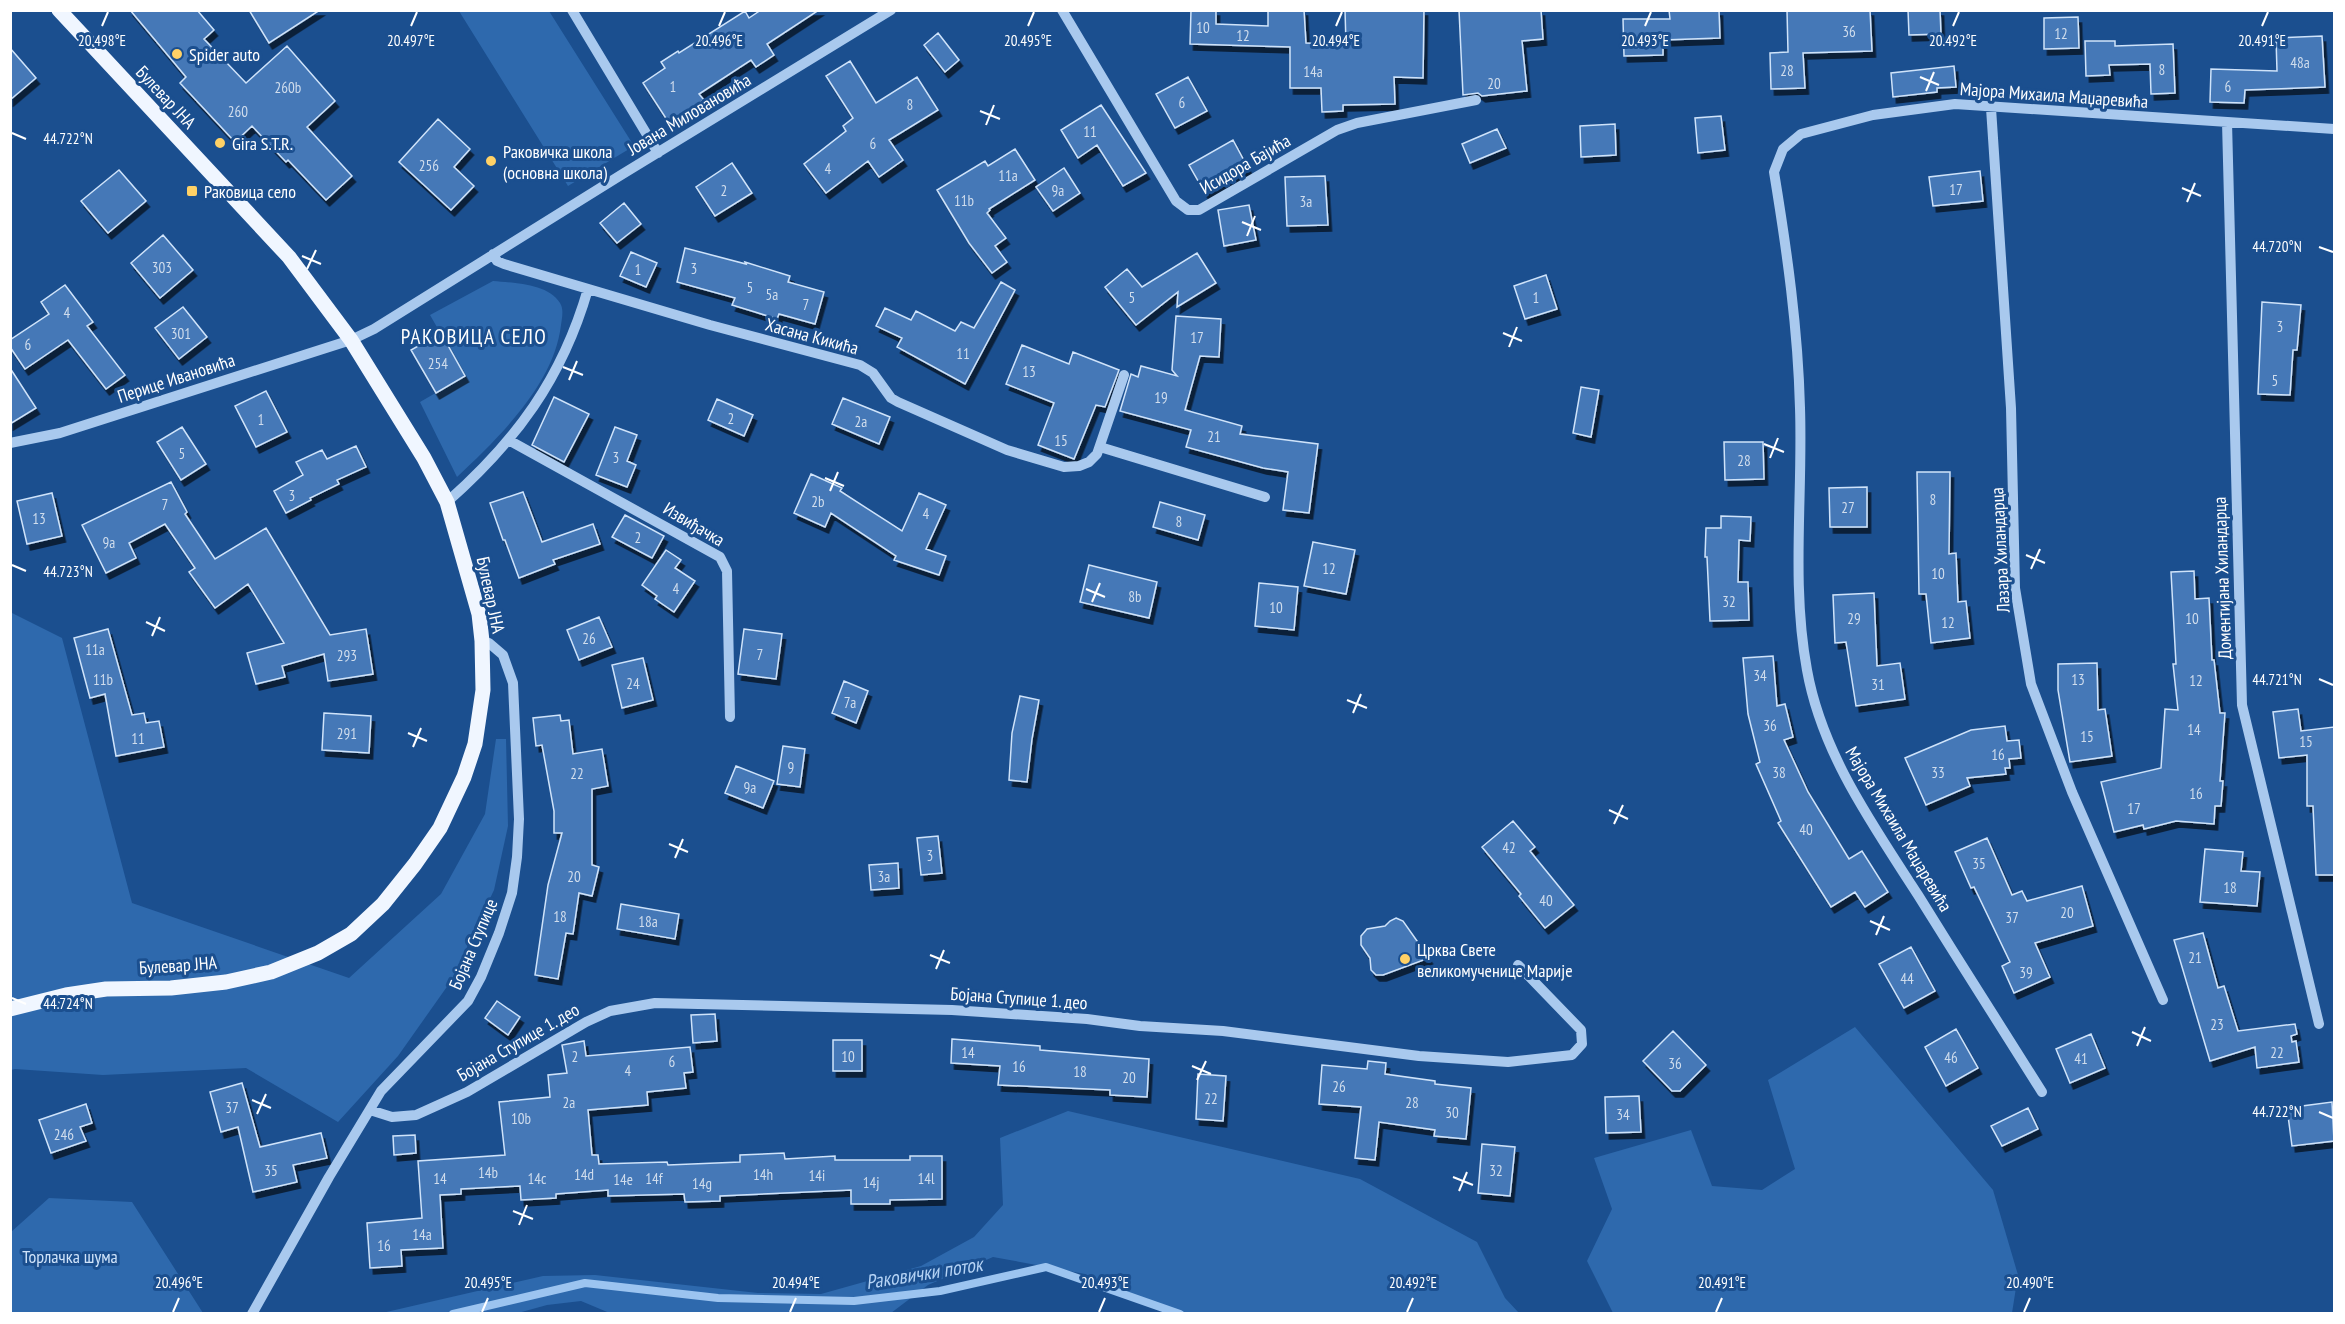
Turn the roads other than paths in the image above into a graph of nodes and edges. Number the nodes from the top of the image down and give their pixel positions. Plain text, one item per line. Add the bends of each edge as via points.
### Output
1 (59, 10) edge
2 (572, 10) edge
3 (891, 10) edge
4 (1062, 10) edge
5 (1476, 100) dead end
6 (1991, 108) junction
7 (2227, 122) junction
8 (2334, 129) edge
9 (658, 153) junction
10 (492, 254) junction
11 (588, 289) junction
12 (351, 340) junction
13 (1124, 375) dead end
14 (510, 441) junction
15 (10, 442) edge
16 (1100, 447) junction
17 (1265, 496) dead end
18 (447, 502) junction
19 (482, 641) junction
20 (730, 717) dead end
21 (1518, 965) dead end
22 (2163, 1000) dead end
23 (10, 1009) edge
24 (2319, 1024) dead end
25 (2042, 1092) dead end
26 (370, 1110) junction
27 (252, 1314) edge

1 - 12 main road, Булевар ЈНА via 289,257
2 - 9 street
3 - 9 street, Јована Миловановића
4 - 5 street, Исидора Бајића via 1176,201 1188,210 1199,210 1337,130
6 - 7 street, Мајора Михаила Маџаревића
6 - 22 street, Лазара Хиландарца via 2011,408 2015,588 2031,684 2072,792
6 - 25 street, Мајора Михаила Маџаревића via 1955,104 1829,125 1801,134 1783,149 1774,172 1796,319 1800,619 1807,672 1823,728 1843,774 1872,824
7 - 8 street, Мајора Михаила Маџаревића
7 - 24 street, Доментијана Хиландарца via 2242,705
9 - 10 street, Јована Миловановића
10 - 11 street, Хасана Кикића via 504,264
10 - 12 street, Јована Миловановића via 374,330
11 - 14 street via 578,324 551,382
11 - 16 street, Хасана Кикића via 860,365 873,373 891,398 1007,450 1064,467 1089,462
12 - 15 street, Перице Ивановића via 60,434
12 - 18 main road, Булевар ЈНА
13 - 16 street
14 - 18 street
14 - 20 street, Извиђачка via 720,557 727,571
16 - 17 street
18 - 19 main road, Булевар ЈНА via 473,588
19 - 23 main road, Булевар ЈНА via 480,717 464,777 440,828 415,864 351,934 318,953 271,972 226,982 106,989
19 - 26 street, Бојана Ступице via 503,655 513,683 519,819 512,893 499,933 468,1001 394,1076
21 - 26 street, Бојана Ступице 1. део via 1581,1030 1582,1044 1572,1055 1508,1062 1419,1056 1222,1031 1087,1019 952,1010 655,1003 610,1011 586,1022 467,1092 416,1115 392,1118
26 - 27 street, Бојана Ступице

